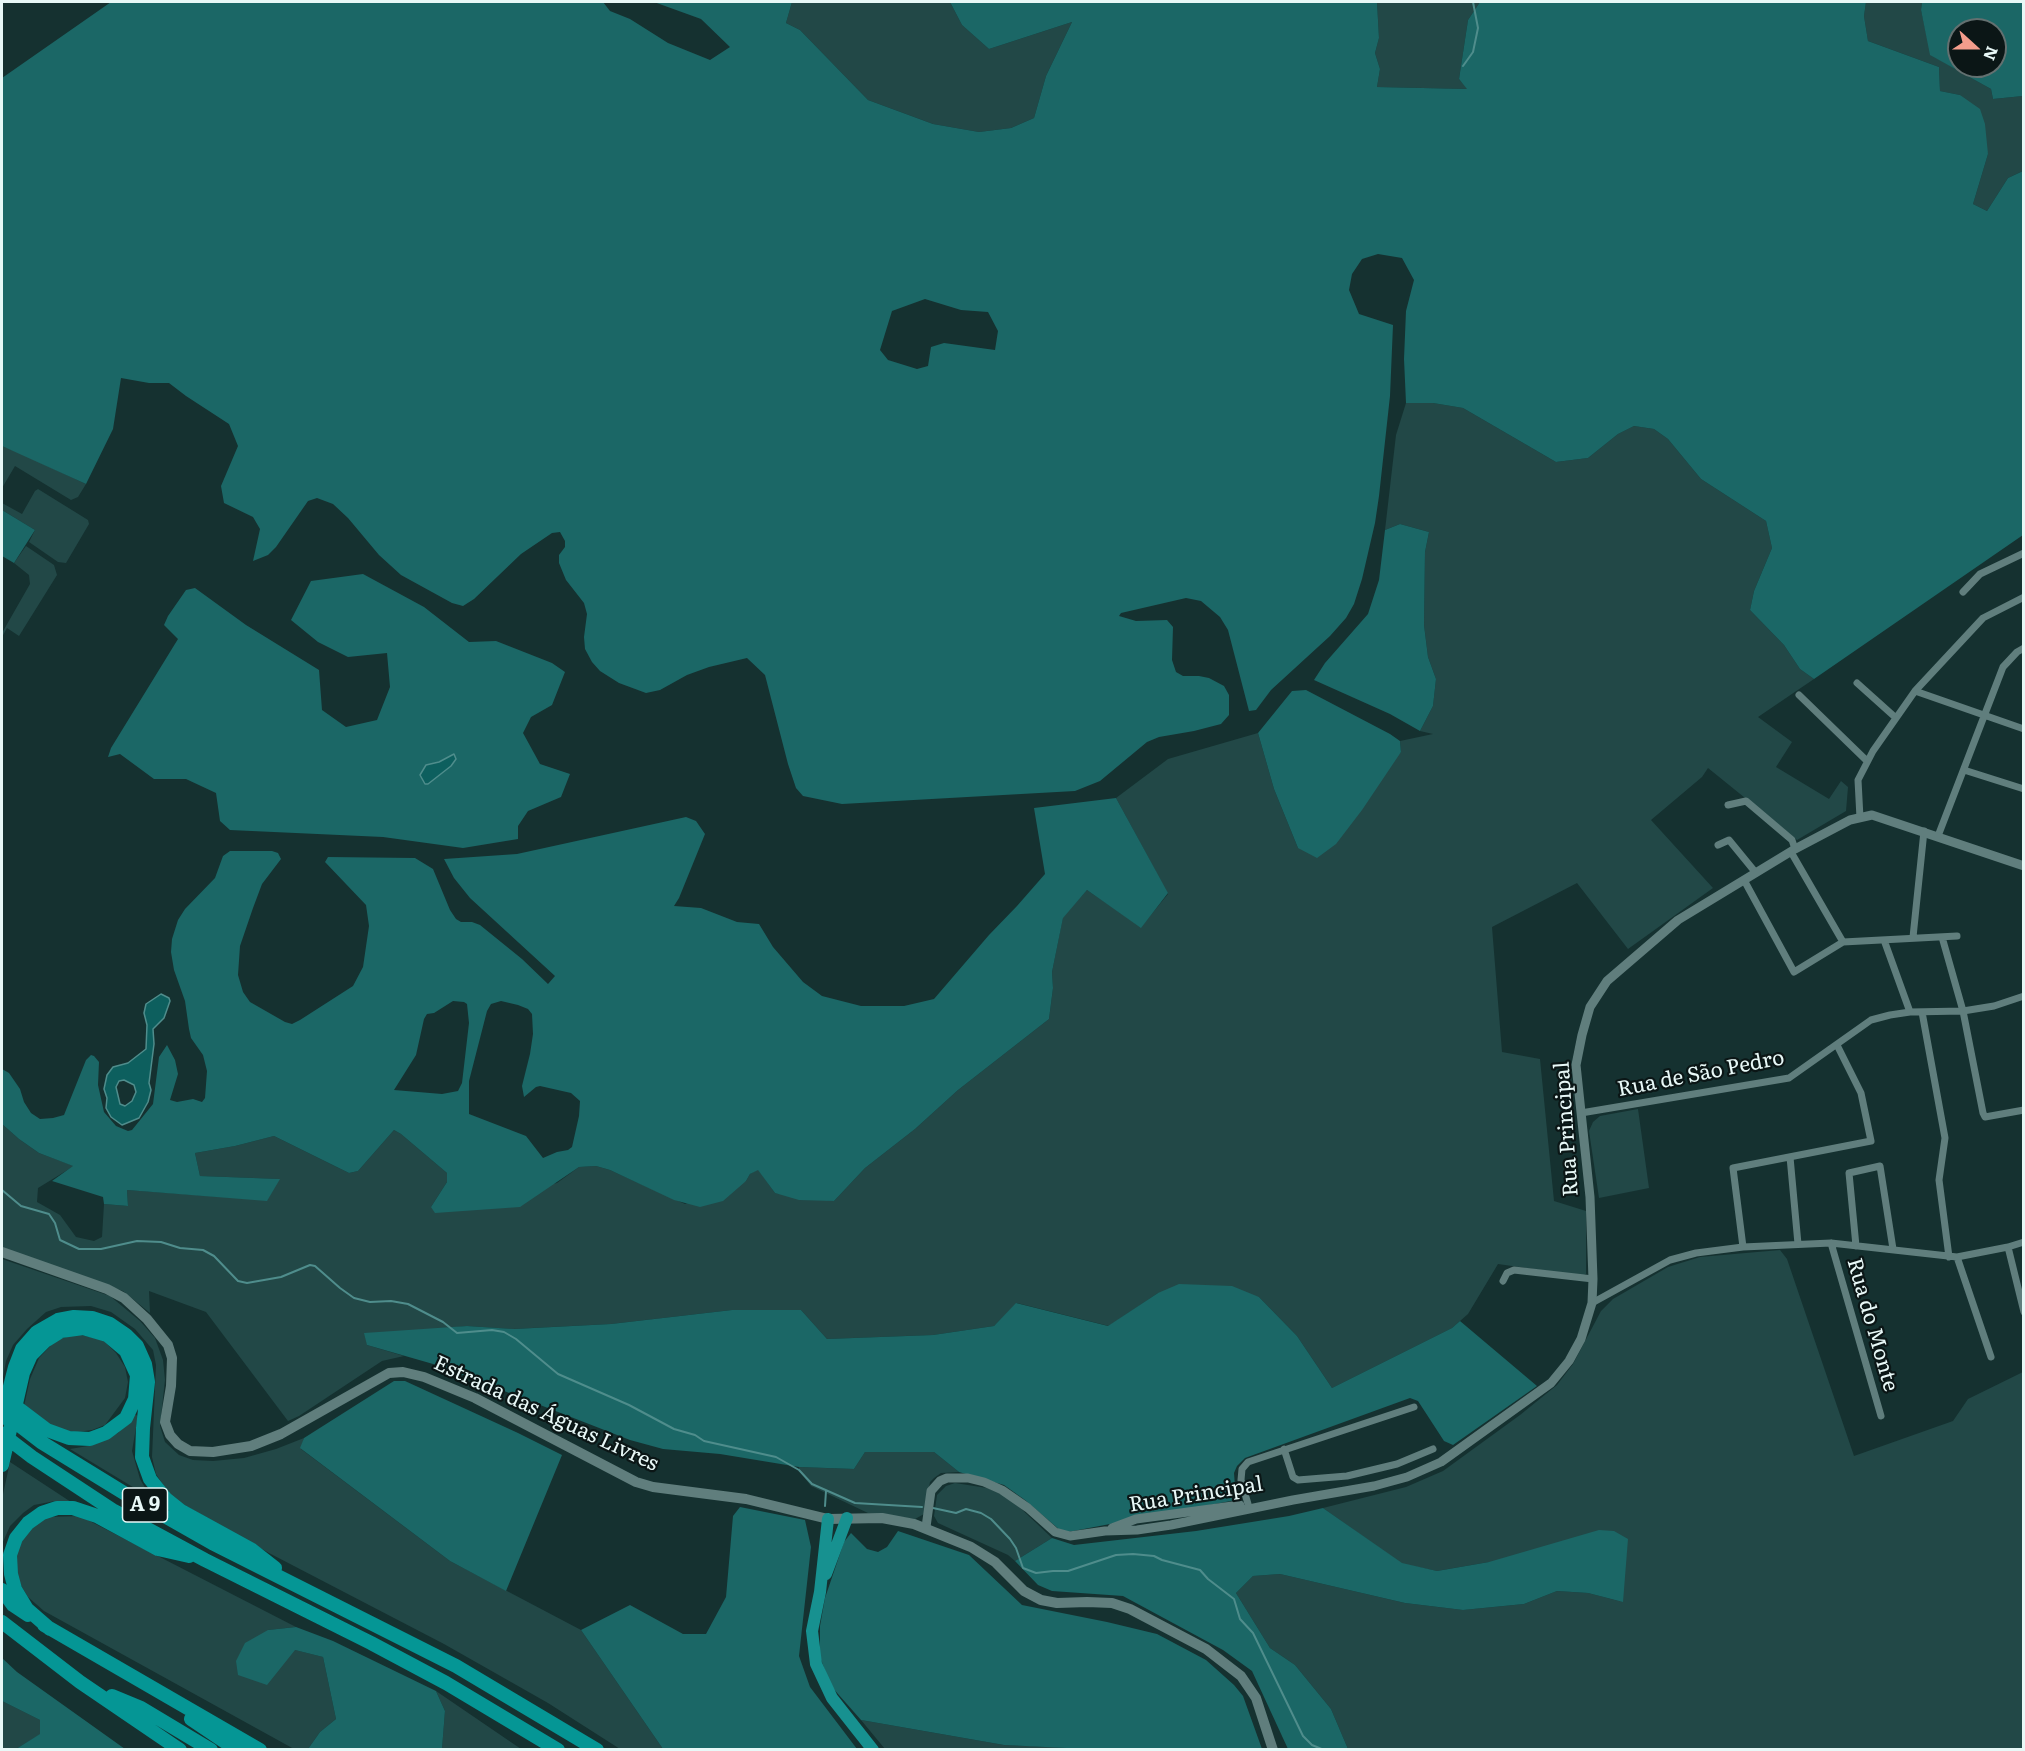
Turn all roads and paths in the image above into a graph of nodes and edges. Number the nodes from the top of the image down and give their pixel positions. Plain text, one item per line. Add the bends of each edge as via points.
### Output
1 (2024, 553) edge
2 (1963, 592) dead end
3 (2024, 597) edge
4 (2024, 648) edge
5 (1857, 683) dead end
6 (1915, 691) junction
7 (1799, 695) dead end
8 (1985, 716) junction
9 (1896, 718) junction
10 (2024, 729) edge
11 (1867, 761) junction
12 (1964, 770) junction
13 (2024, 789) edge
14 (1728, 805) dead end
15 (1860, 818) junction
16 (1924, 831) junction
17 (1938, 836) junction
18 (1718, 845) dead end
19 (1793, 851) junction
20 (2024, 866) edge
21 (1756, 873) junction
22 (1744, 880) junction
23 (1957, 936) dead end
24 (1913, 937) junction
25 (1942, 937) junction
26 (1884, 940) junction
27 (1843, 942) junction
28 (2024, 996) edge
29 (1963, 1011) junction
30 (1910, 1012) junction
31 (1922, 1012) junction
32 (1837, 1045) junction
33 (2024, 1110) edge
34 (1581, 1113) junction
35 (1790, 1157) junction
36 (2024, 1242) edge
37 (1798, 1244) junction
38 (1831, 1244) junction
39 (1856, 1246) junction
40 (1743, 1247) junction
41 (2008, 1248) junction
42 (1893, 1249) junction
43 (2, 1252) edge
44 (1953, 1257) junction
45 (1593, 1279) junction
46 (1503, 1281) dead end
47 (1592, 1303) junction
48 (2024, 1312) edge
49 (1991, 1357) dead end
50 (19, 1370) junction
51 (2, 1396) edge
52 (1414, 1407) dead end
53 (2, 1412) edge
54 (1881, 1416) dead end
55 (2, 1418) edge
56 (2, 1434) edge
57 (1284, 1449) junction
58 (1433, 1449) dead end
59 (2, 1465) edge
60 (1293, 1500) junction
61 (1248, 1504) junction
62 (847, 1518) junction
63 (828, 1519) junction
64 (926, 1527) junction
65 (1105, 1531) junction
66 (205, 1560) junction
67 (297, 1584) junction
68 (2, 1590) edge
69 (820, 1592) junction
70 (2, 1622) edge
71 (50, 1629) junction
72 (132, 1676) junction
73 (80, 1682) junction
74 (180, 1749) edge
75 (211, 1749) edge
76 (237, 1749) edge
77 (260, 1749) edge
78 (558, 1749) edge
79 (597, 1749) edge
80 (873, 1749) edge
81 (1273, 1749) edge

1 - 2 street via 1980,574
3 - 6 street via 1983,618
4 - 8 street via 2003,667
5 - 9 street
6 - 8 street
6 - 9 street
7 - 11 street
8 - 10 street
8 - 12 street
9 - 11 street
11 - 15 street via 1858,780
12 - 13 street
12 - 17 street
14 - 19 street via 1746,801 1792,840
15 - 16 street, Rua Principal via 1872,815
15 - 19 street, Rua Principal
16 - 17 street, Rua Principal
16 - 24 street
17 - 20 street, Rua Principal
18 - 21 street via 1729,840
19 - 21 street, Rua Principal
19 - 27 street
21 - 22 street, Rua Principal
22 - 27 street via 1794,972
22 - 34 street, Rua Principal via 1677,920 1607,981 1590,1007 1576,1065
23 - 25 street
24 - 25 street
24 - 26 street
25 - 29 street
26 - 27 street
26 - 30 street
28 - 29 street, Rua de São Pedro
29 - 31 street, Rua de São Pedro
29 - 33 street via 1985,1117
30 - 31 street, Rua de São Pedro
30 - 32 street, Rua de São Pedro via 1871,1020
31 - 44 street via 1945,1138 1939,1180
32 - 34 street, Rua de São Pedro via 1789,1078
32 - 35 street via 1861,1093 1871,1141
34 - 45 street, Rua Principal
35 - 37 street
35 - 40 street via 1732,1168
36 - 41 street
37 - 38 street
37 - 40 street
38 - 39 street
38 - 54 street, Rua do Monte
39 - 42 street
39 - 42 street via 1849,1173 1880,1166
40 - 47 street via 1670,1260
41 - 44 street
41 - 48 street
42 - 44 street
43 - 63 main road, Estrada das Águas Livres via 106,1289 124,1298 147,1319 168,1345 172,1358 165,1422 170,1435 190,1451 251,1446 281,1434 388,1373 403,1372 474,1398 636,1482 746,1499
44 - 49 street
45 - 46 street via 1514,1270
45 - 47 street, Rua Principal
47 - 60 street, Rua Principal via 1581,1339 1561,1372 1537,1394 1441,1462 1374,1486
50 - 51 highway via 45,1341 61,1331 83,1328 107,1335 126,1351 137,1375 135,1399 126,1418 90,1439 69,1438 47,1430
50 - 55 highway
50 - 59 highway
50 - 67 highway via 22,1349 37,1332 58,1320 92,1318 126,1335 137,1346 148,1382 142,1457 150,1479 180,1511 252,1550
52 - 57 street
53 - 67 highway, A 9 via 41,1442 124,1493 212,1543
56 - 66 highway, A 9 via 114,1511
57 - 58 street via 1293,1477 1298,1480 1347,1476 1397,1464
57 - 61 street via 1248,1462 1242,1469
60 - 61 street, Rua Principal
60 - 65 street, Rua Principal via 1171,1525
61 - 65 street, Rua Principal via 1136,1519
62 - 63 main road, Estrada das Águas Livres
62 - 64 main road, Estrada das Águas Livres via 882,1518
62 - 69 highway
63 - 69 highway
64 - 65 street, Rua Principal via 931,1491 940,1481 954,1477 984,1482 1008,1493 1061,1534
64 - 81 main road, Estrada das Águas Livres via 995,1562 1024,1592 1041,1600 1058,1604 1112,1604 1145,1616 1206,1649 1241,1676 1256,1698
66 - 71 highway via 158,1549 74,1508 42,1513 16,1538 10,1555 11,1574 27,1609
66 - 78 highway, A 9 via 437,1678
67 - 79 highway, A 9 via 456,1666
68 - 71 highway via 13,1605
69 - 80 highway via 812,1631 816,1664 832,1698
70 - 73 highway
71 - 72 highway
72 - 76 highway
72 - 77 highway
73 - 74 highway
73 - 75 highway via 141,1708

